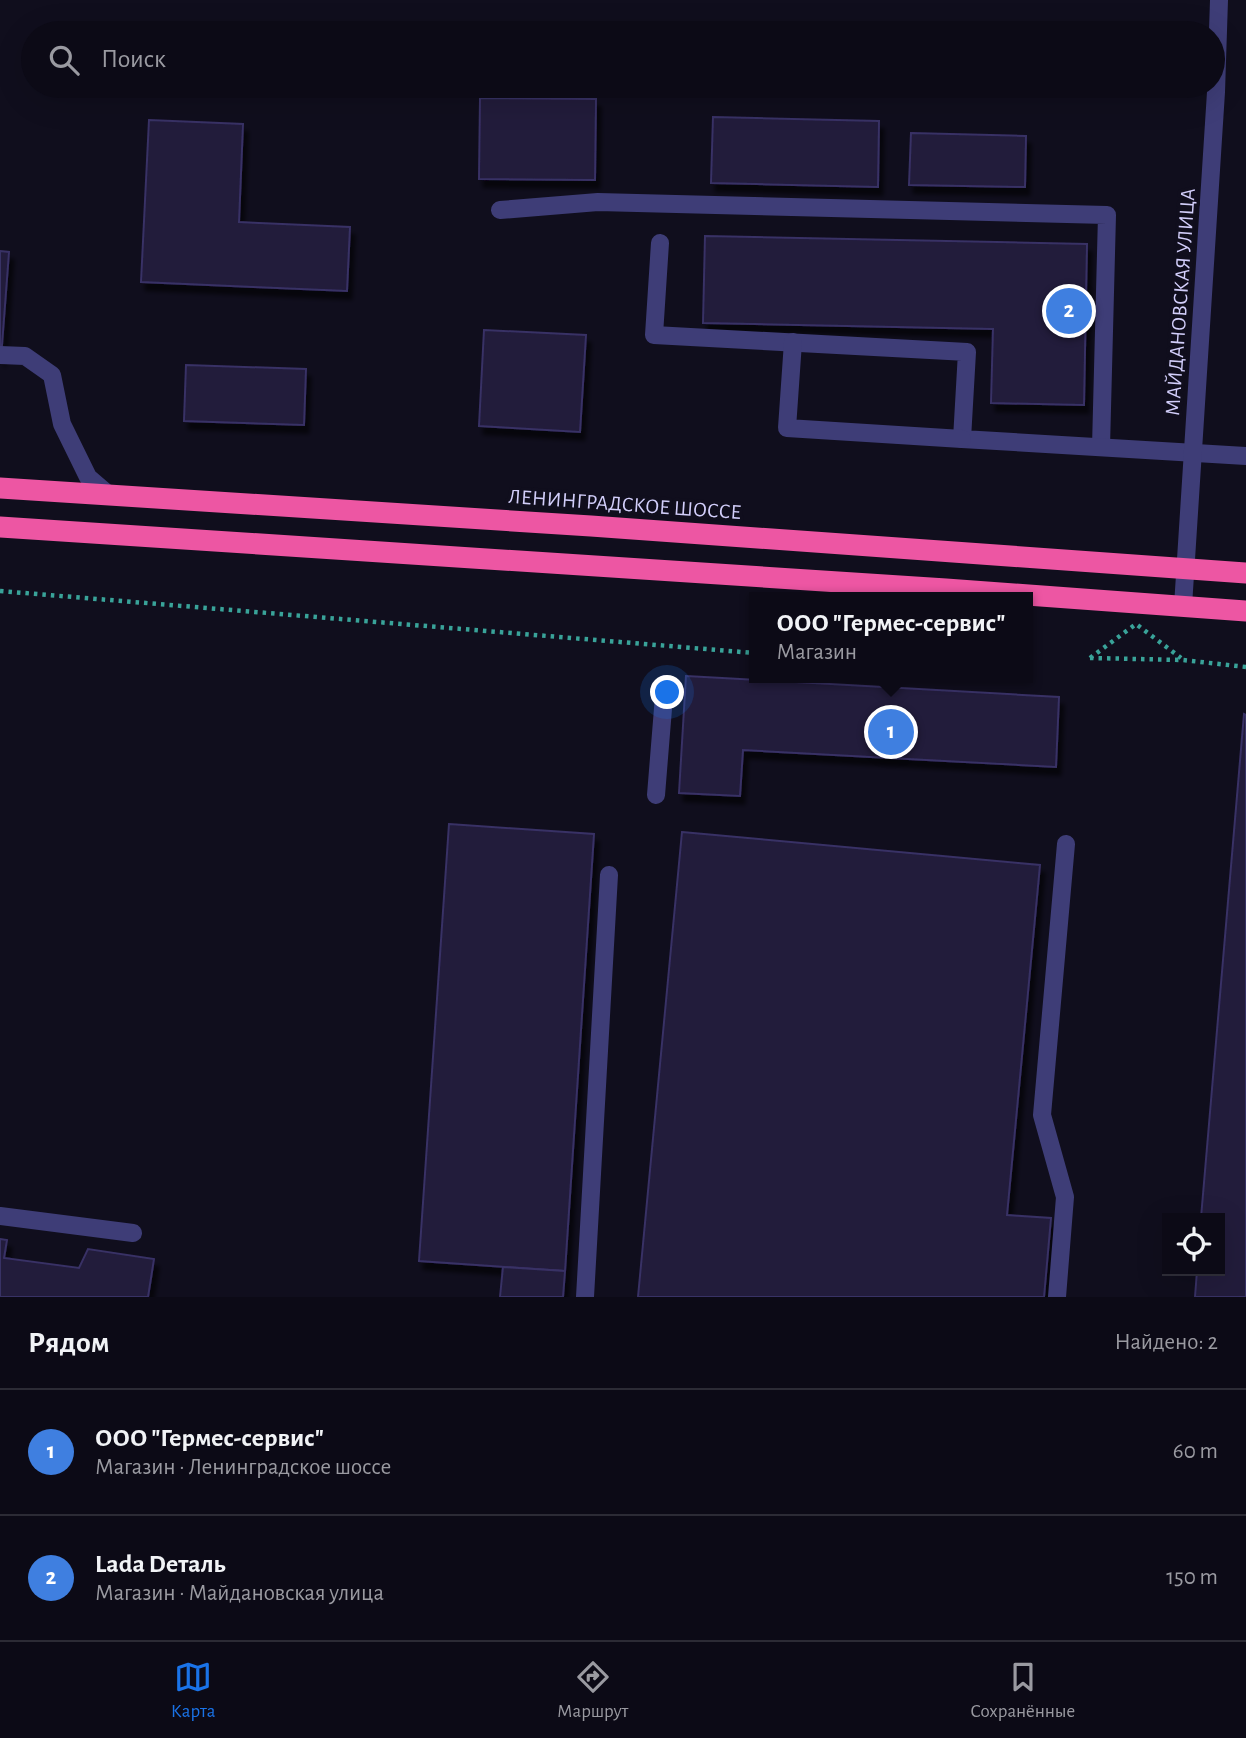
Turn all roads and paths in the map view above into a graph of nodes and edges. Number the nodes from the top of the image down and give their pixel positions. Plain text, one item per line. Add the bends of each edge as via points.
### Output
1 (1219, 0) edge
2 (1218, 21) edge
3 (1216, 98) edge
4 (500, 210) dead end
5 (660, 243) dead end
6 (793, 342) junction
7 (0, 355) edge
8 (962, 439) junction
9 (1101, 447) junction
10 (1193, 452) junction
11 (1246, 456) edge
12 (0, 488) edge
13 (109, 495) junction
14 (0, 527) edge
15 (1186, 570) junction
16 (1246, 573) edge
17 (0, 592) edge
18 (973, 592) edge
19 (1033, 596) edge
20 (1183, 606) junction
21 (1246, 611) edge
22 (749, 653) edge
23 (1183, 660) junction
24 (1246, 667) edge
25 (665, 684) dead end
26 (656, 795) dead end
27 (1066, 844) dead end
28 (609, 875) dead end
29 (0, 1216) edge
30 (133, 1233) dead end
31 (585, 1297) edge
32 (1057, 1297) edge

1 - 2 street, МАЙДАНОВСКАЯ УЛИЦА
3 - 10 street, МАЙДАНОВСКАЯ УЛИЦА
4 - 9 street via 598,202 1107,215
5 - 6 street via 654,335
6 - 8 street via 967,352
6 - 8 street via 787,428
7 - 13 street via 25,356 52,375 62,424 88,477
8 - 9 street
9 - 10 street
10 - 11 street
10 - 15 street, МАЙДАНОВСКАЯ УЛИЦА
12 - 13 highway, ЛЕНИНГРАДСКОЕ ШОССЕ
13 - 15 highway, ЛЕНИНГРАДСКОЕ ШОССЕ
14 - 18 highway
15 - 16 highway, ЛЕНИНГРАДСКОЕ ШОССЕ
15 - 20 street, МАЙДАНОВСКАЯ УЛИЦА
17 - 22 path
19 - 20 highway
20 - 21 highway
23 - 23 path via 1130,659 1090,658 1136,624
23 - 24 path
25 - 26 street
27 - 32 street via 1042,1115 1065,1197
28 - 31 street
29 - 30 street

